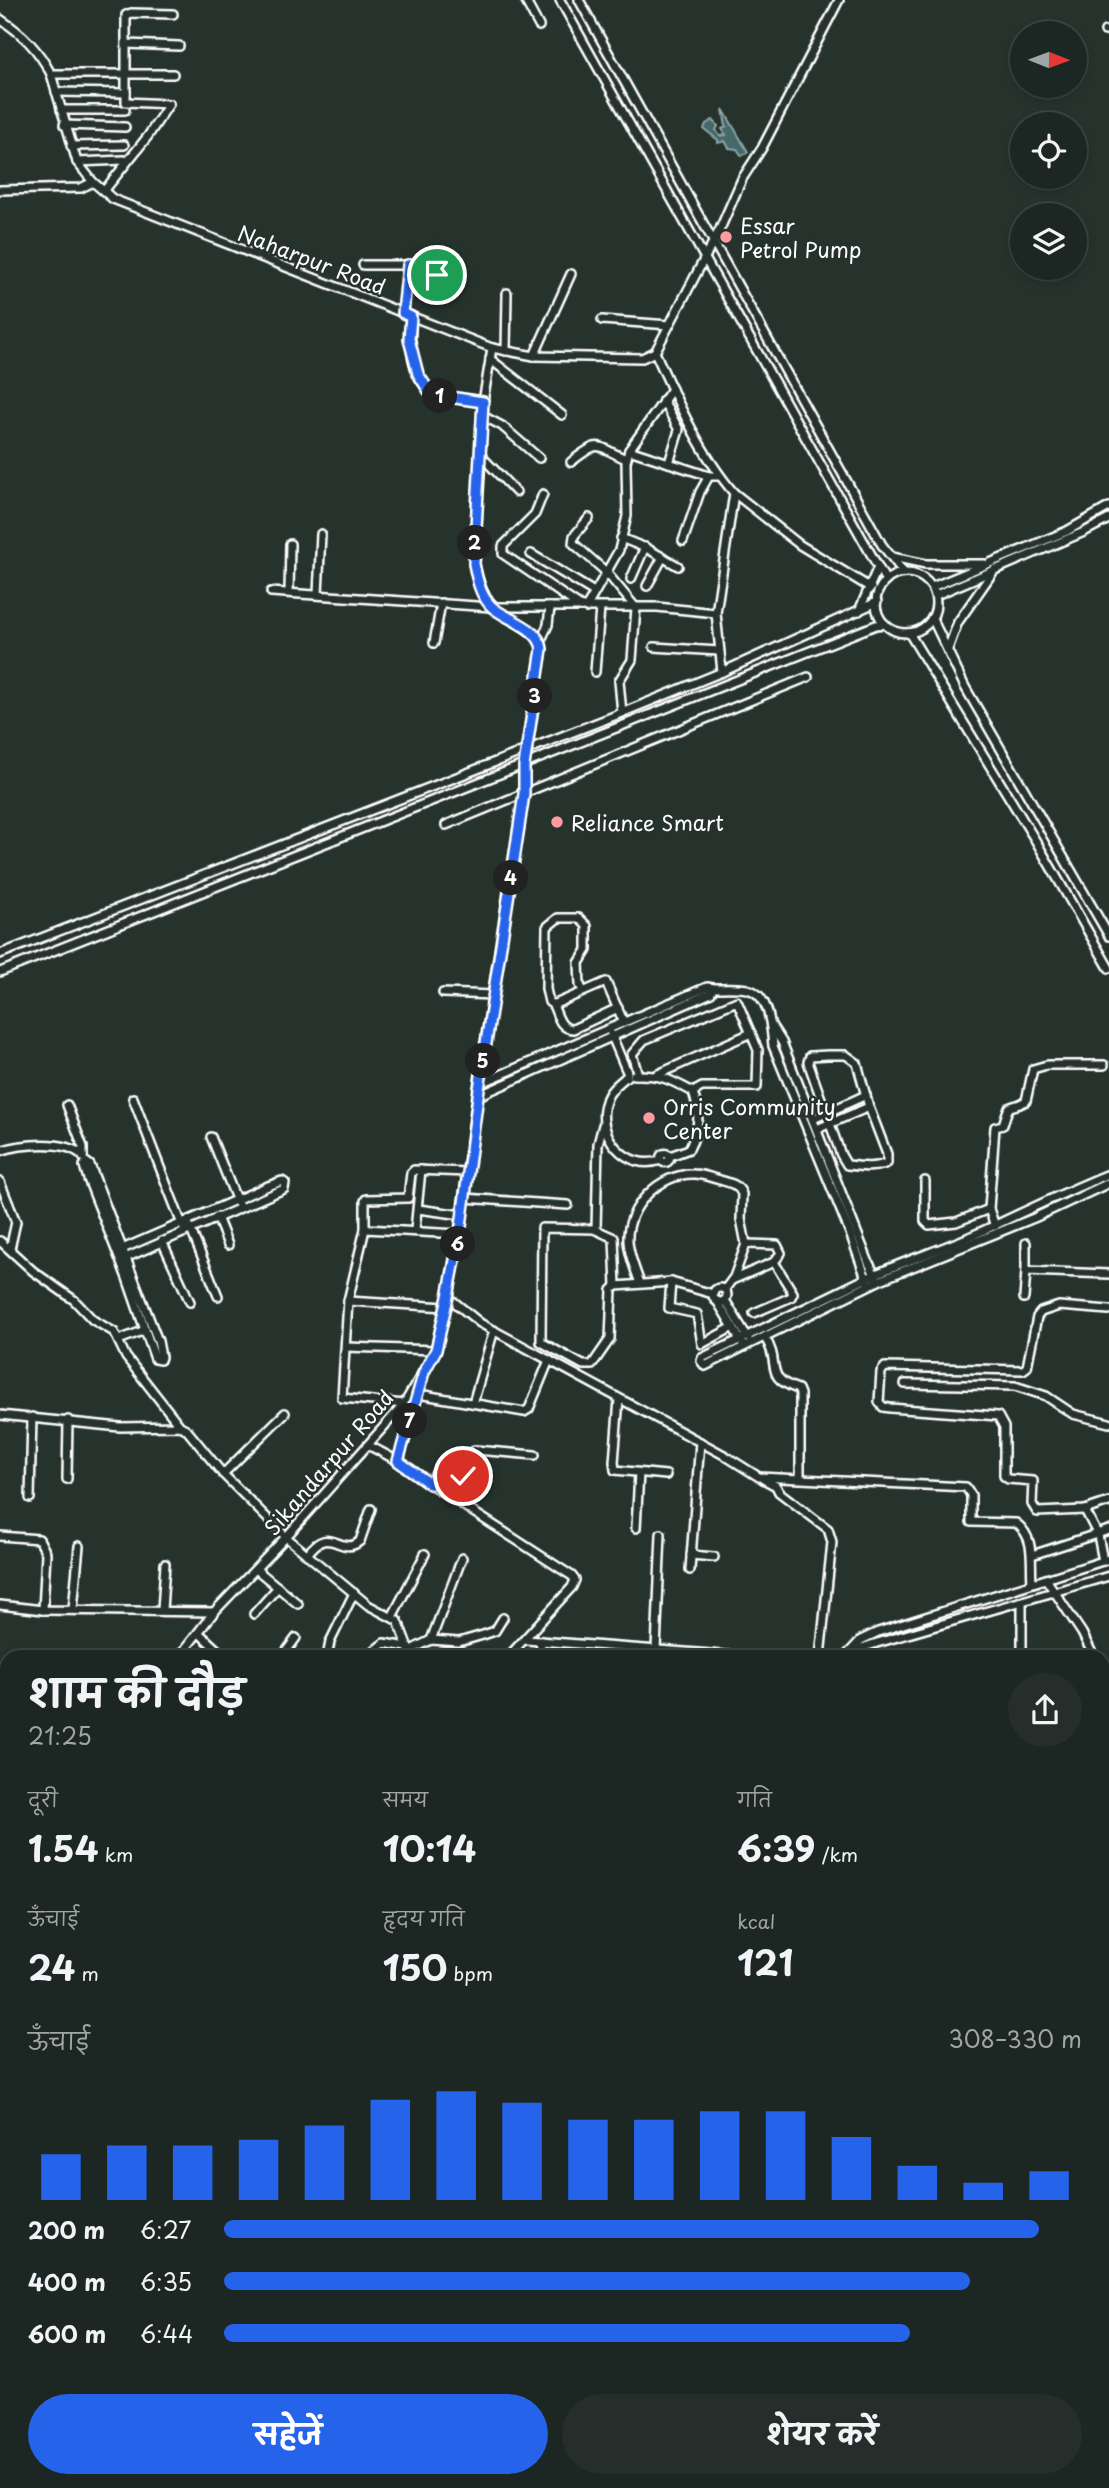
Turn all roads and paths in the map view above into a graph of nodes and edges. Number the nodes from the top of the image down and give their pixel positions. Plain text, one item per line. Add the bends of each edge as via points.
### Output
1 (525, 0) edge
2 (561, 0) edge
3 (579, 0) edge
4 (839, 0) edge
5 (173, 14) dead end
6 (0, 19) edge
7 (539, 26) dead end
8 (126, 44) junction
9 (179, 46) dead end
10 (51, 74) junction
11 (126, 74) junction
12 (173, 74) dead end
13 (56, 92) junction
14 (126, 93) junction
15 (61, 110) junction
16 (125, 110) dead end
17 (64, 125) junction
18 (125, 127) dead end
19 (124, 145) dead end
20 (71, 146) junction
21 (124, 160) dead end
22 (77, 162) junction
23 (93, 182) junction
24 (0, 190) edge
25 (104, 191) junction
26 (713, 241) junction
27 (704, 259) junction
28 (363, 265) dead end
29 (408, 265) junction
30 (571, 274) dead end
31 (436, 291) dead end
32 (507, 293) dead end
33 (403, 313) junction
34 (411, 317) junction
35 (602, 320) dead end
36 (669, 325) junction
37 (492, 348) junction
38 (506, 351) junction
39 (654, 352) junction
40 (534, 356) junction
41 (490, 359) junction
42 (672, 389) junction
43 (663, 400) junction
44 (483, 402) junction
45 (562, 415) dead end
46 (483, 416) junction
47 (629, 450) junction
48 (481, 456) junction
49 (539, 458) dead end
50 (626, 459) junction
51 (571, 462) dead end
52 (669, 463) junction
53 (709, 475) junction
54 (719, 475) junction
55 (516, 492) dead end
56 (734, 493) junction
57 (543, 494) dead end
58 (1109, 507) edge
59 (589, 518) dead end
60 (1109, 519) edge
61 (321, 534) dead end
62 (621, 538) junction
63 (683, 541) dead end
64 (290, 544) dead end
65 (645, 547) junction
66 (531, 554) dead end
67 (891, 556) junction
68 (663, 557) junction
69 (678, 566) dead end
70 (993, 566) junction
71 (878, 567) junction
72 (606, 572) junction
73 (904, 573) junction
74 (631, 579) dead end
75 (886, 581) junction
76 (647, 586) dead end
77 (871, 588) junction
78 (934, 591) junction
79 (271, 592) dead end
80 (289, 592) junction
81 (594, 592) junction
82 (318, 594) junction
83 (877, 601) junction
84 (441, 603) junction
85 (491, 607) junction
86 (550, 607) junction
87 (584, 608) junction
88 (600, 608) junction
89 (636, 608) junction
90 (859, 611) junction
91 (716, 613) junction
92 (932, 618) junction
93 (885, 624) junction
94 (909, 633) junction
95 (541, 640) junction
96 (433, 643) dead end
97 (654, 647) dead end
98 (947, 650) junction
99 (719, 651) junction
100 (595, 672) dead end
101 (722, 672) junction
102 (808, 677) dead end
103 (622, 713) junction
104 (526, 750) junction
105 (524, 766) junction
106 (524, 794) junction
107 (446, 825) dead end
108 (1109, 936) edge
109 (0, 954) edge
110 (1109, 968) edge
111 (0, 972) edge
112 (713, 988) junction
113 (583, 991) junction
114 (443, 993) dead end
115 (493, 995) junction
116 (554, 1005) junction
117 (618, 1008) junction
118 (624, 1023) junction
119 (771, 1025) junction
120 (612, 1032) junction
121 (751, 1033) junction
122 (1104, 1065) dead end
123 (631, 1074) junction
124 (656, 1075) junction
125 (479, 1084) junction
126 (693, 1092) junction
127 (866, 1095) junction
128 (478, 1096) junction
129 (133, 1098) dead end
130 (67, 1105) dead end
131 (869, 1107) junction
132 (826, 1113) junction
133 (813, 1119) junction
134 (830, 1124) junction
135 (603, 1125) junction
136 (817, 1129) junction
137 (211, 1137) dead end
138 (0, 1151) edge
139 (84, 1159) junction
140 (666, 1159) junction
141 (421, 1170) junction
142 (468, 1172) junction
143 (1109, 1174) edge
144 (674, 1179) junction
145 (925, 1181) dead end
146 (0, 1182) edge
147 (1109, 1183) edge
148 (464, 1198) junction
149 (238, 1204) junction
150 (568, 1205) dead end
151 (418, 1209) junction
152 (989, 1209) junction
153 (980, 1214) junction
154 (462, 1215) junction
155 (217, 1217) junction
156 (186, 1226) junction
157 (995, 1226) junction
158 (365, 1229) junction
159 (594, 1229) junction
160 (415, 1230) junction
161 (985, 1230) junction
162 (460, 1234) junction
163 (976, 1238) junction
164 (0, 1241) edge
165 (162, 1241) junction
166 (1026, 1243) dead end
167 (746, 1244) junction
168 (228, 1245) dead end
169 (10, 1249) junction
170 (119, 1251) junction
171 (123, 1259) junction
172 (774, 1262) junction
173 (1026, 1271) junction
174 (1109, 1274) edge
175 (872, 1279) junction
176 (732, 1280) junction
177 (671, 1282) junction
178 (640, 1283) junction
179 (616, 1286) junction
180 (725, 1289) junction
181 (218, 1296) dead end
182 (448, 1297) junction
183 (718, 1298) junction
184 (1024, 1298) dead end
185 (348, 1301) junction
186 (190, 1302) dead end
187 (446, 1307) junction
188 (1109, 1310) edge
189 (754, 1313) dead end
190 (733, 1327) junction
191 (145, 1330) junction
192 (494, 1330) junction
193 (765, 1338) junction
194 (119, 1340) junction
195 (746, 1342) junction
196 (346, 1347) junction
197 (436, 1350) junction
198 (549, 1360) junction
199 (424, 1372) junction
200 (905, 1384) dead end
201 (418, 1394) junction
202 (619, 1399) junction
203 (473, 1403) junction
204 (404, 1404) junction
205 (285, 1413) dead end
206 (0, 1415) edge
207 (32, 1417) junction
208 (68, 1420) junction
209 (1109, 1423) edge
210 (180, 1426) junction
211 (700, 1442) junction
212 (368, 1445) junction
213 (535, 1455) dead end
214 (398, 1461) junction
215 (639, 1473) junction
216 (223, 1474) junction
217 (666, 1475) dead end
218 (800, 1475) dead end
219 (760, 1477) junction
220 (67, 1479) dead end
221 (430, 1484) junction
222 (30, 1498) dead end
223 (1109, 1502) edge
224 (371, 1509) dead end
225 (1085, 1510) junction
226 (636, 1528) dead end
227 (1109, 1530) edge
228 (661, 1534) dead end
229 (1098, 1535) junction
230 (0, 1536) edge
231 (286, 1537) junction
232 (79, 1546) dead end
233 (307, 1555) junction
234 (425, 1555) dead end
235 (691, 1555) junction
236 (1032, 1555) junction
237 (714, 1557) dead end
238 (461, 1558) dead end
239 (1106, 1560) edge
240 (165, 1564) dead end
241 (256, 1569) junction
242 (690, 1570) dead end
243 (1109, 1576) edge
244 (1046, 1579) junction
245 (1032, 1583) junction
246 (278, 1587) junction
247 (354, 1593) junction
248 (1056, 1593) junction
249 (1022, 1603) junction
250 (298, 1604) dead end
251 (0, 1605) edge
252 (73, 1609) junction
253 (43, 1610) junction
254 (162, 1610) junction
255 (214, 1612) junction
256 (254, 1614) dead end
257 (391, 1617) junction
258 (503, 1618) dead end
259 (198, 1633) junction
260 (296, 1638) dead end
261 (431, 1640) junction
262 (526, 1640) junction
263 (541, 1641) junction
264 (212, 1647) junction
265 (185, 1650) edge
266 (212, 1650) edge
267 (216, 1650) edge
268 (287, 1650) edge
269 (328, 1650) edge
270 (375, 1650) dead end
271 (403, 1650) edge
272 (408, 1650) edge
273 (413, 1650) edge
274 (515, 1650) edge
275 (540, 1650) edge
276 (633, 1650) edge
277 (653, 1650) edge
278 (821, 1650) edge
279 (852, 1650) edge
280 (856, 1650) edge
281 (1021, 1650) edge
282 (1090, 1650) edge

1 - 7 street
2 - 27 street
3 - 26 street
4 - 26 street
5 - 8 street via 126,15
6 - 10 street, Naharpur Road via 26,37
8 - 9 street
8 - 11 street
10 - 11 street
10 - 13 street, Naharpur Road
11 - 12 street
11 - 14 street
13 - 14 street
13 - 15 street, Naharpur Road
14 - 25 street via 126,102 169,104
15 - 16 street
15 - 17 street, Naharpur Road
17 - 18 street
17 - 20 street, Naharpur Road
19 - 20 street
20 - 22 street, Naharpur Road
21 - 22 street
22 - 23 street, Naharpur Road
23 - 24 street via 81,188
23 - 25 street, Naharpur Road
25 - 33 street, Naharpur Road via 141,211
26 - 27 street
26 - 67 street
27 - 36 street
27 - 71 street
28 - 29 street
29 - 31 street via 434,267
29 - 33 street
30 - 40 street
32 - 38 street
33 - 34 street, Naharpur Road
34 - 37 street, Naharpur Road
34 - 44 street via 409,339 418,374 429,391
35 - 36 street
36 - 39 street
37 - 38 street, Naharpur Road
37 - 41 street
38 - 40 street, Naharpur Road
39 - 40 street, Naharpur Road via 642,358
39 - 42 street
41 - 44 street
41 - 45 street
42 - 43 street
42 - 54 street
43 - 47 street
43 - 52 street via 679,430
44 - 46 street
46 - 48 street
46 - 49 street
47 - 50 street
47 - 52 street
48 - 55 street
48 - 85 street via 474,564 479,587
50 - 51 street via 596,445
50 - 62 street via 627,516
52 - 53 street
53 - 54 street
53 - 63 street
54 - 56 street
56 - 77 street via 800,545
56 - 91 street
57 - 87 street via 535,514 503,547 503,554
58 - 70 street
59 - 72 street via 573,543
60 - 70 street
61 - 82 street
62 - 65 street
62 - 72 street
64 - 80 street
65 - 68 street
65 - 74 street
66 - 81 street
67 - 70 street via 926,564
67 - 73 street
68 - 69 street
68 - 76 street
70 - 78 street
70 - 98 street via 958,622
71 - 75 street
71 - 77 street
72 - 81 street
72 - 89 street
73 - 75 street
73 - 78 street via 918,575
75 - 83 street
77 - 90 street
78 - 92 street
79 - 80 street
80 - 82 street
81 - 87 street
82 - 84 street
83 - 90 street
83 - 93 street
84 - 85 street
84 - 96 street
85 - 86 street
85 - 95 street
86 - 87 street
86 - 95 street, Sikandarpur Road
87 - 88 street
88 - 89 street
88 - 100 street
89 - 91 street
89 - 103 street via 632,660 619,681
90 - 101 street
91 - 99 street
92 - 94 street
92 - 98 street
93 - 94 street
93 - 105 street
94 - 110 street
95 - 104 street, Sikandarpur Road via 541,666
97 - 99 street
98 - 108 street
99 - 101 street
101 - 103 street
102 - 106 street
103 - 104 street
104 - 105 street, Sikandarpur Road
104 - 109 street
105 - 106 street, Sikandarpur Road
105 - 111 street
106 - 107 street
106 - 115 street, Sikandarpur Road
112 - 118 street
112 - 119 street via 747,989 757,994
112 - 120 street
113 - 116 street
113 - 116 street via 579,963 587,950 587,926 579,918 558,918 547,927 546,989
113 - 117 street via 606,982
114 - 115 street
115 - 125 street, Sikandarpur Road
116 - 117 street via 567,1029
117 - 118 street
118 - 120 street
119 - 133 street
119 - 175 street via 773,1046
120 - 123 street
120 - 125 street
120 - 128 street
121 - 123 street via 737,1001 639,1044 632,1054
121 - 124 street
121 - 126 street via 758,1050 757,1087 702,1087
122 - 152 street via 1033,1069 1026,1101 1011,1105 1003,1125 995,1127
123 - 124 street
123 - 135 street via 606,1098
124 - 126 street
125 - 128 street, Sikandarpur Road
126 - 140 street via 699,1123 695,1137 689,1150
127 - 131 street
127 - 132 street
127 - 132 street via 857,1063 850,1057 810,1056 808,1062
128 - 142 street, Sikandarpur Road
129 - 156 street
130 - 139 street
131 - 134 street
131 - 134 street via 887,1154 884,1165 847,1165
132 - 133 street
132 - 134 street
133 - 136 street
134 - 136 street
135 - 140 street via 610,1142 624,1155 641,1163
135 - 159 street
136 - 175 street
137 - 149 street
138 - 139 street via 41,1145 72,1149
139 - 170 street
140 - 144 street
141 - 142 street
141 - 151 street
141 - 158 street via 411,1173 408,1198 366,1199
142 - 148 street, Sikandarpur Road
143 - 157 street
144 - 167 street via 693,1174 733,1183 740,1189
144 - 178 street via 659,1184 641,1200 631,1222 628,1240
145 - 153 street via 926,1224
146 - 169 street via 16,1222
147 - 163 street
148 - 150 street
148 - 154 street, Sikandarpur Road
149 - 149 street via 268,1186 285,1183 284,1189
149 - 155 street
149 - 156 street
151 - 154 street
151 - 160 street
152 - 153 street
152 - 157 street
153 - 161 street
154 - 162 street, Sikandarpur Road
155 - 156 street
155 - 168 street
156 - 165 street
156 - 170 street
156 - 181 street
157 - 161 street
158 - 160 street
158 - 185 street
159 - 179 street via 614,1238
159 - 179 street via 542,1228 541,1342 592,1366 610,1339 612,1290
160 - 162 street
161 - 163 street
162 - 182 street, Sikandarpur Road
163 - 175 street
164 - 169 street
165 - 171 street
165 - 186 street
166 - 173 street
167 - 172 street via 777,1245 781,1253
167 - 176 street
169 - 194 street
170 - 171 street
171 - 191 street
171 - 191 street via 158,1341 160,1360 155,1359
172 - 176 street
172 - 189 street via 793,1293
173 - 174 street
173 - 184 street
175 - 193 street
175 - 195 street
176 - 180 street
177 - 178 street
177 - 183 street
177 - 190 street via 669,1308 697,1314 702,1344
178 - 179 street
180 - 183 street via 727,1293
180 - 183 street via 719,1287
182 - 187 street, Sikandarpur Road
182 - 192 street
183 - 190 street
183 - 195 street
185 - 187 street
185 - 196 street
187 - 197 street, Sikandarpur Road
188 - 225 street via 1059,1306 1041,1312 1023,1370 890,1366 881,1372 879,1402 883,1407 998,1416 1004,1427 1004,1476 1033,1481 1034,1510
190 - 195 street
191 - 194 street
192 - 198 street
192 - 203 street
193 - 195 street
193 - 218 street via 774,1354 776,1376 800,1394
194 - 210 street via 126,1357
195 - 195 street via 706,1366 702,1365 702,1358
196 - 197 street
196 - 204 street via 343,1399
197 - 199 street, Sikandarpur Road
198 - 202 street
198 - 203 street via 524,1412
199 - 201 street
199 - 204 street, Sikandarpur Road
200 - 209 street via 1015,1386 1046,1396 1073,1414
201 - 203 street
201 - 214 street
202 - 211 street
202 - 215 street via 615,1468
204 - 212 street, Sikandarpur Road
205 - 216 street
206 - 207 street
207 - 208 street
207 - 222 street
208 - 210 street via 121,1427
208 - 220 street
210 - 216 street
211 - 219 street
211 - 235 street
212 - 214 street
212 - 231 street, Sikandarpur Road
213 - 221 street via 475,1450 469,1456 467,1476 443,1465
214 - 221 street
215 - 217 street
215 - 226 street
216 - 231 street
219 - 236 street via 961,1485 971,1495 971,1522 1019,1524 1029,1538
219 - 278 street via 830,1533
221 - 262 street via 575,1580
223 - 225 street
224 - 233 street via 356,1545 325,1539
225 - 229 street
227 - 229 street
228 - 277 street
229 - 236 street
229 - 239 street
230 - 253 street via 32,1537 44,1545
231 - 233 street
231 - 241 street, Sikandarpur Road
232 - 252 street
233 - 247 street
234 - 257 street
235 - 237 street
235 - 242 street
236 - 245 street
238 - 261 street
239 - 244 street
240 - 254 street
241 - 246 street
241 - 255 street, Sikandarpur Road
243 - 248 street
244 - 245 street
244 - 248 street
245 - 279 street via 878,1632
246 - 250 street
246 - 256 street
247 - 257 street
247 - 269 street
248 - 249 street
248 - 282 street
249 - 280 street
249 - 281 street
251 - 253 street
252 - 253 street
252 - 254 street
254 - 255 street
255 - 259 street, Sikandarpur Road
257 - 272 street
258 - 261 street via 495,1631 467,1640
259 - 264 street
259 - 265 street, Sikandarpur Road
260 - 268 street
261 - 273 street
262 - 263 street
262 - 274 street
263 - 275 street
263 - 276 street
264 - 266 street
264 - 267 street
270 - 271 street via 384,1643

